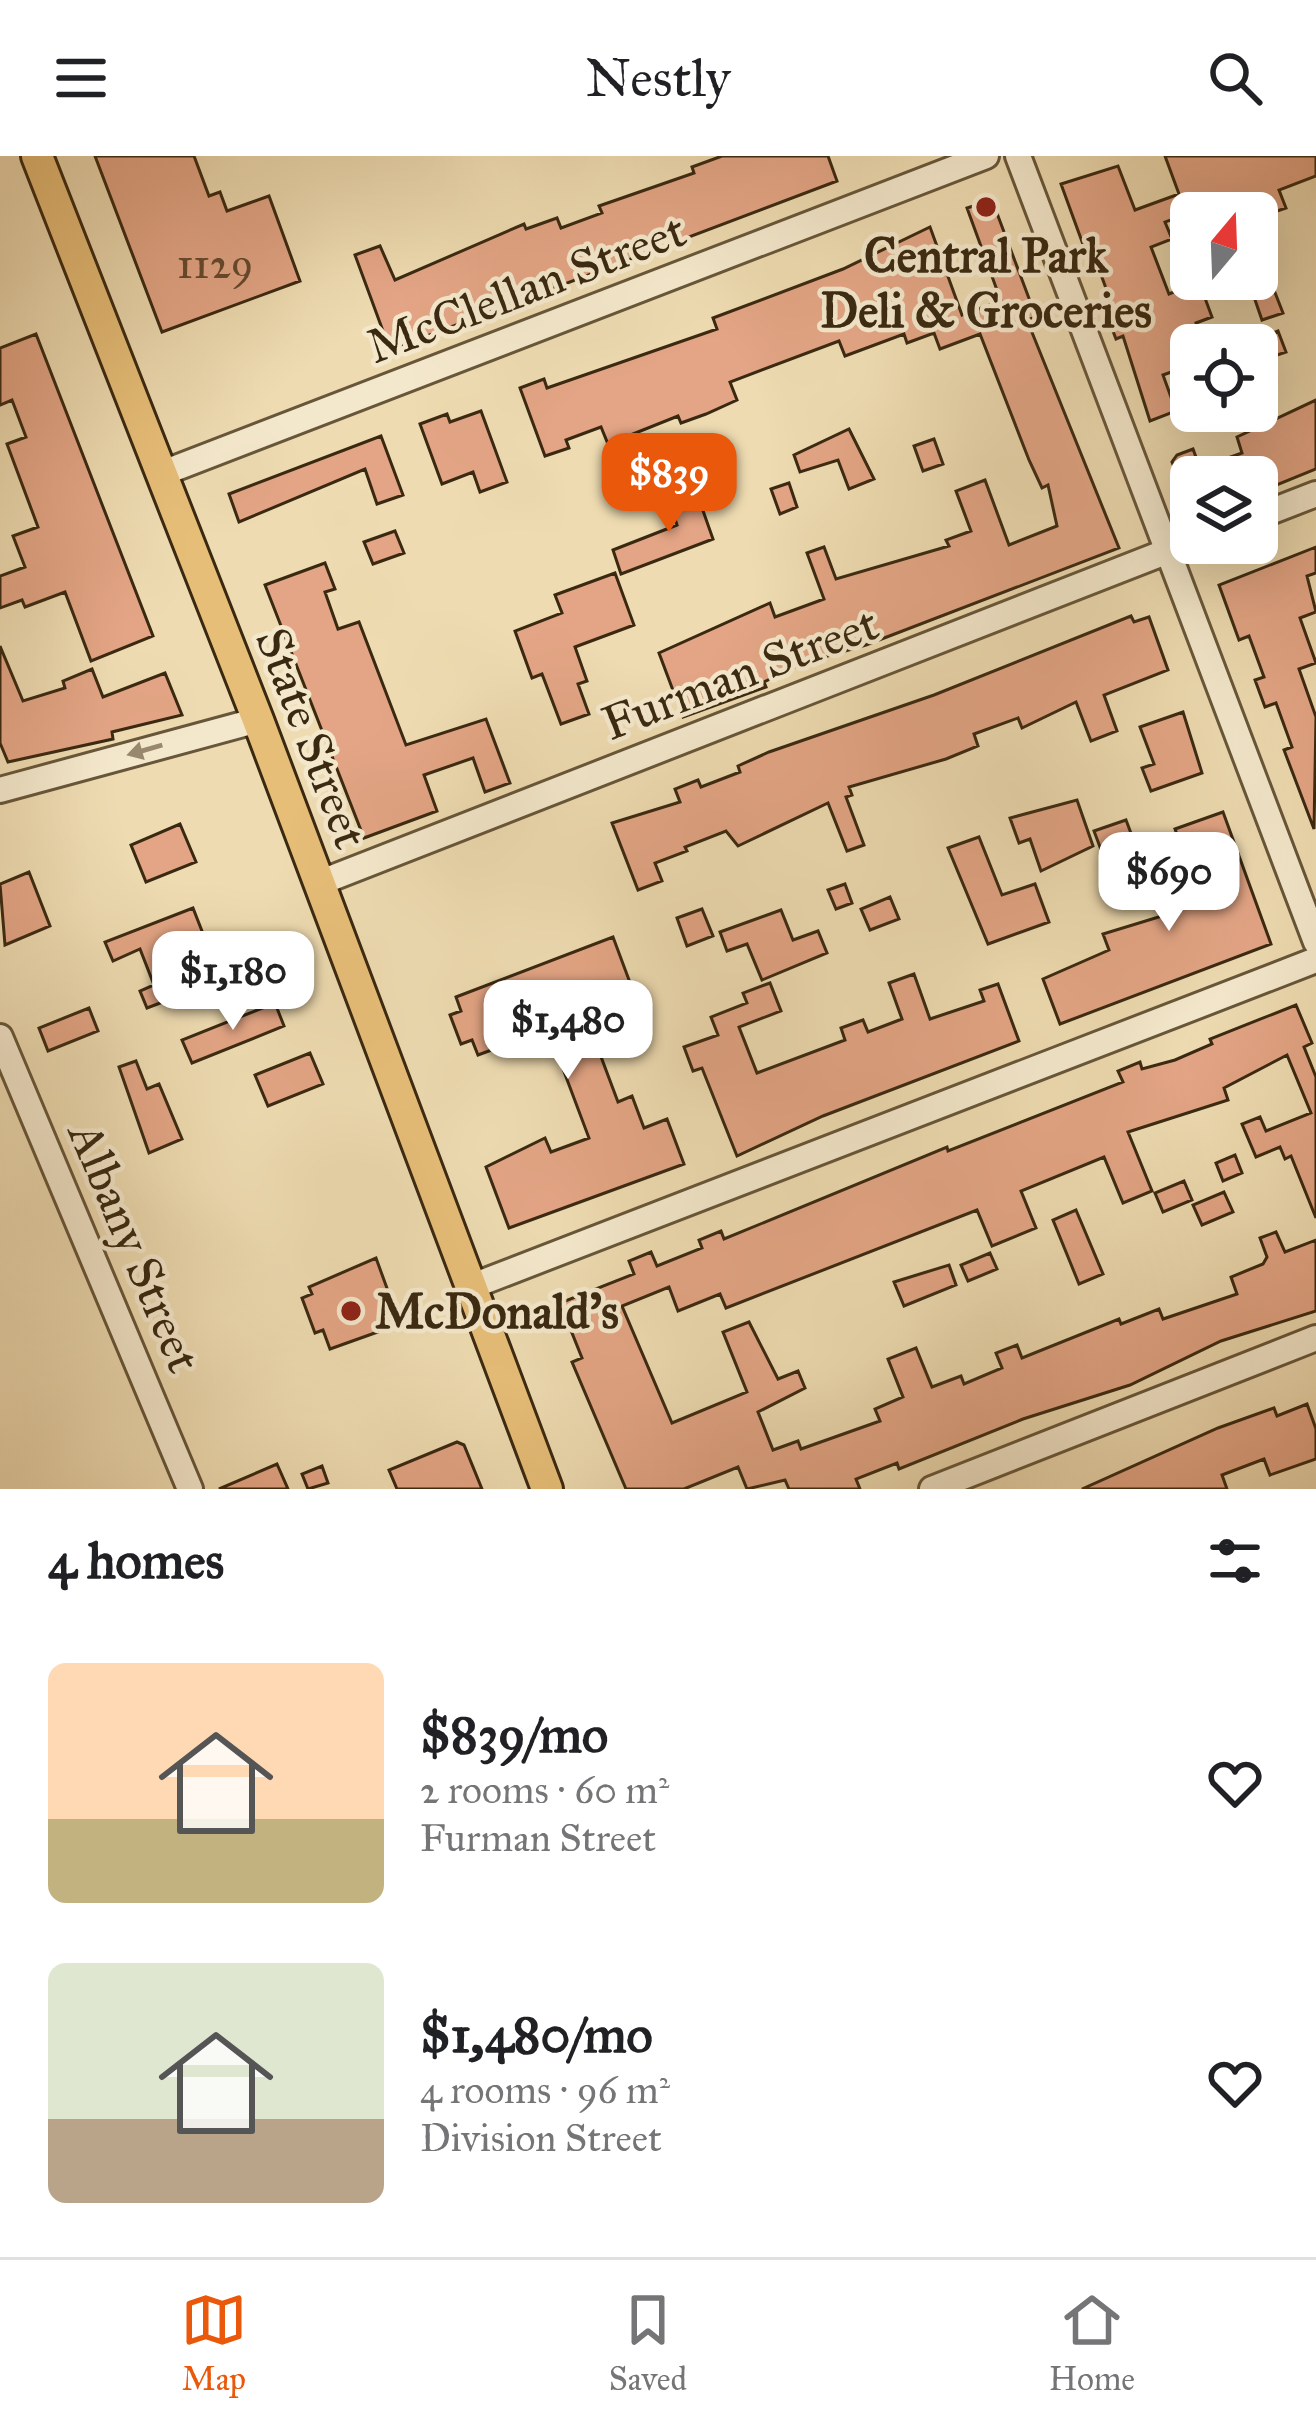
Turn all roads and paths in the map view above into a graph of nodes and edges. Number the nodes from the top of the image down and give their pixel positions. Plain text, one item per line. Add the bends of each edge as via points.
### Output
1 (37, 156) edge
2 (986, 156) edge
3 (1018, 156) edge
4 (163, 473) junction
5 (1316, 494) edge
6 (1278, 509) edge
7 (1170, 525) edge
8 (1170, 551) edge
9 (1185, 564) edge
10 (258, 720) junction
11 (0, 790) edge
12 (319, 883) junction
13 (1316, 941) edge
14 (1316, 960) edge
15 (0, 1037) edge
16 (470, 1287) junction
17 (1316, 1338) edge
18 (190, 1489) edge
19 (547, 1489) edge
20 (932, 1489) edge

1 - 4 main road, State Street
2 - 4 street, McClellan Street
3 - 7 street
4 - 10 main road, State Street
5 - 6 street
8 - 12 street, Furman Street
9 - 13 street
10 -> 11 street
10 - 12 main road, State Street
12 - 16 main road, State Street
14 - 16 street
15 - 18 street, Albany Street
16 - 19 main road, State Street
17 - 20 street

